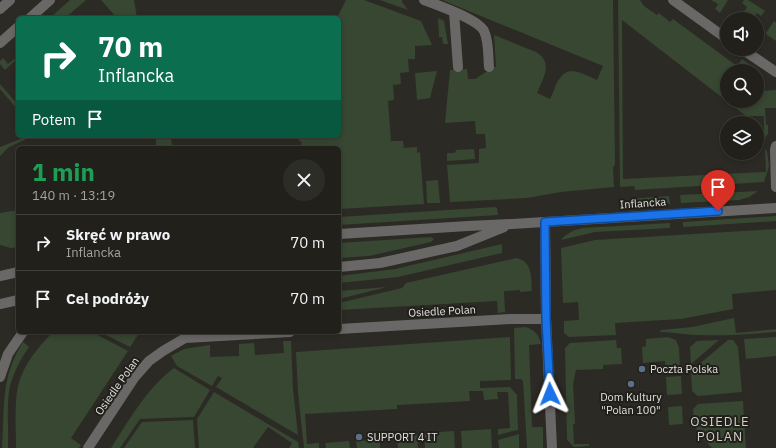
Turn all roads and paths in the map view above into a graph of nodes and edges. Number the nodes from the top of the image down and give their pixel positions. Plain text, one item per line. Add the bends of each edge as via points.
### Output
1 (10, 0) edge
2 (50, 0) edge
3 (424, 0) edge
4 (673, 0) edge
5 (0, 9) edge
6 (454, 12) junction
7 (32, 16) edge
8 (16, 29) edge
9 (720, 33) edge
10 (0, 43) edge
11 (752, 56) edge
12 (458, 67) dead end
13 (489, 67) dead end
14 (776, 72) edge
15 (776, 146) edge
16 (776, 187) edge
17 (776, 208) edge
18 (545, 222) junction
19 (512, 224) junction
20 (341, 234) edge
21 (341, 267) edge
22 (16, 272) edge
23 (0, 276) edge
24 (16, 300) edge
25 (0, 304) edge
26 (546, 319) junction
27 (341, 329) edge
28 (22, 334) edge
29 (255, 334) edge
30 (0, 377) edge
31 (88, 448) edge
32 (552, 448) edge

1 - 5 street
2 - 7 street
3 - 6 street
4 - 9 street
6 - 12 street
6 - 13 street via 470,19 484,30
8 - 10 street
11 - 14 street
15 - 16 street
17 - 18 street, Inflancka
18 - 19 street, Inflancka
18 - 26 street
19 - 20 street, Inflancka
19 - 21 street, Inflancka via 457,246 380,263
22 - 23 street
24 - 25 street
26 - 27 street, Osiedle Polan
26 - 32 street
28 - 30 street via 8,354
29 - 31 street, Osiedle Polan via 185,338 163,351 149,361 134,378

